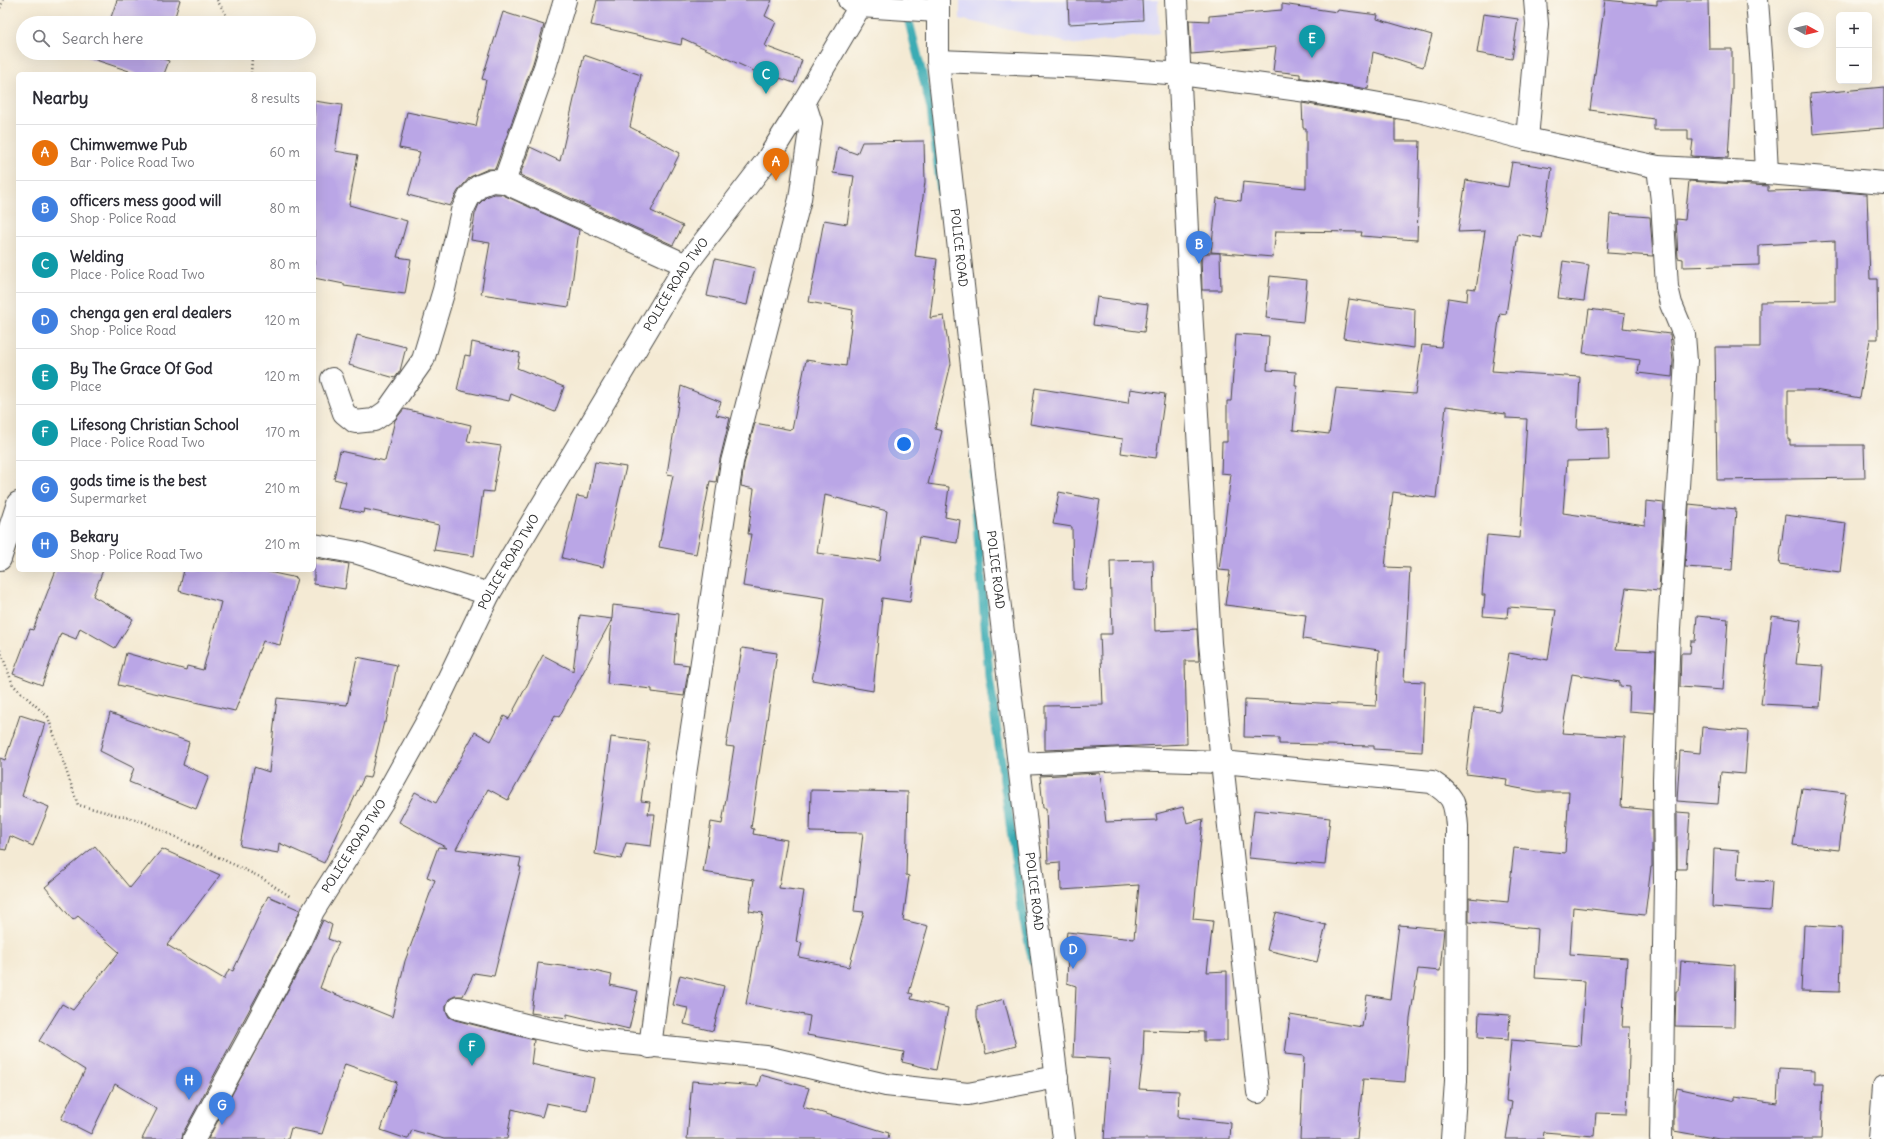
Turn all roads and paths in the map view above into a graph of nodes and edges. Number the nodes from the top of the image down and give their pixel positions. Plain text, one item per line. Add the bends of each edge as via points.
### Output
1 (3, 0) edge
2 (217, 0) edge
3 (565, 0) edge
4 (1176, 0) edge
5 (1536, 0) edge
6 (1757, 0) edge
7 (855, 3) edge
8 (937, 6) edge
9 (0, 8) edge
10 (227, 16) edge
11 (252, 60) edge
12 (938, 61) junction
13 (251, 72) edge
14 (1181, 74) junction
15 (804, 101) junction
16 (1527, 139) junction
17 (1658, 167) junction
18 (1767, 173) junction
19 (504, 182) junction
20 (1884, 184) edge
21 (686, 265) junction
22 (332, 379) dead end
23 (16, 509) edge
24 (316, 545) edge
25 (0, 559) edge
26 (488, 594) junction
27 (0, 650) edge
28 (1222, 762) junction
29 (1020, 764) junction
30 (313, 911) junction
31 (458, 1008) dead end
32 (650, 1047) junction
33 (1057, 1077) junction
34 (1884, 1086) edge
35 (1258, 1092) dead end
36 (194, 1139) edge
37 (1064, 1139) edge
38 (1452, 1139) edge
39 (1661, 1139) edge
40 (1880, 1139) edge

1 - 9 path
2 - 10 path
3 - 19 street via 545,67
4 - 14 street
5 - 16 street via 1537,24
6 - 18 street
7 - 8 street
7 - 15 street, POLICE ROAD TWO
8 - 12 street, POLICE ROAD
11 - 13 path
12 - 14 street via 1090,67
12 - 29 street, POLICE ROAD via 985,484
14 - 16 street via 1307,91 1419,111
14 - 28 street via 1189,281 1210,627
15 - 21 street, POLICE ROAD TWO via 767,160
15 - 32 street via 810,123 800,199 732,462 687,765
16 - 17 street
17 - 18 street
17 - 39 street via 1667,287 1684,335 1686,362 1669,628 1664,779
18 - 20 street
19 - 21 street
19 - 22 street via 492,181 479,186 468,197 462,211 444,290 423,360 387,411 374,420 355,422 344,413
21 - 26 street, POLICE ROAD TWO
23 - 25 street
24 - 26 street via 358,553
26 - 30 street, POLICE ROAD TWO via 433,711 384,799
27 - 30 path via 13,685 48,717 78,805 144,822 260,877
28 - 29 street via 1126,759
28 - 35 street
28 - 38 street via 1432,782 1447,792 1456,806 1456,1081
29 - 33 street, POLICE ROAD
30 - 36 street, POLICE ROAD TWO
31 - 32 street via 595,1040
32 - 33 street via 766,1057 886,1085 968,1094
33 - 37 street, POLICE ROAD
34 - 40 street

